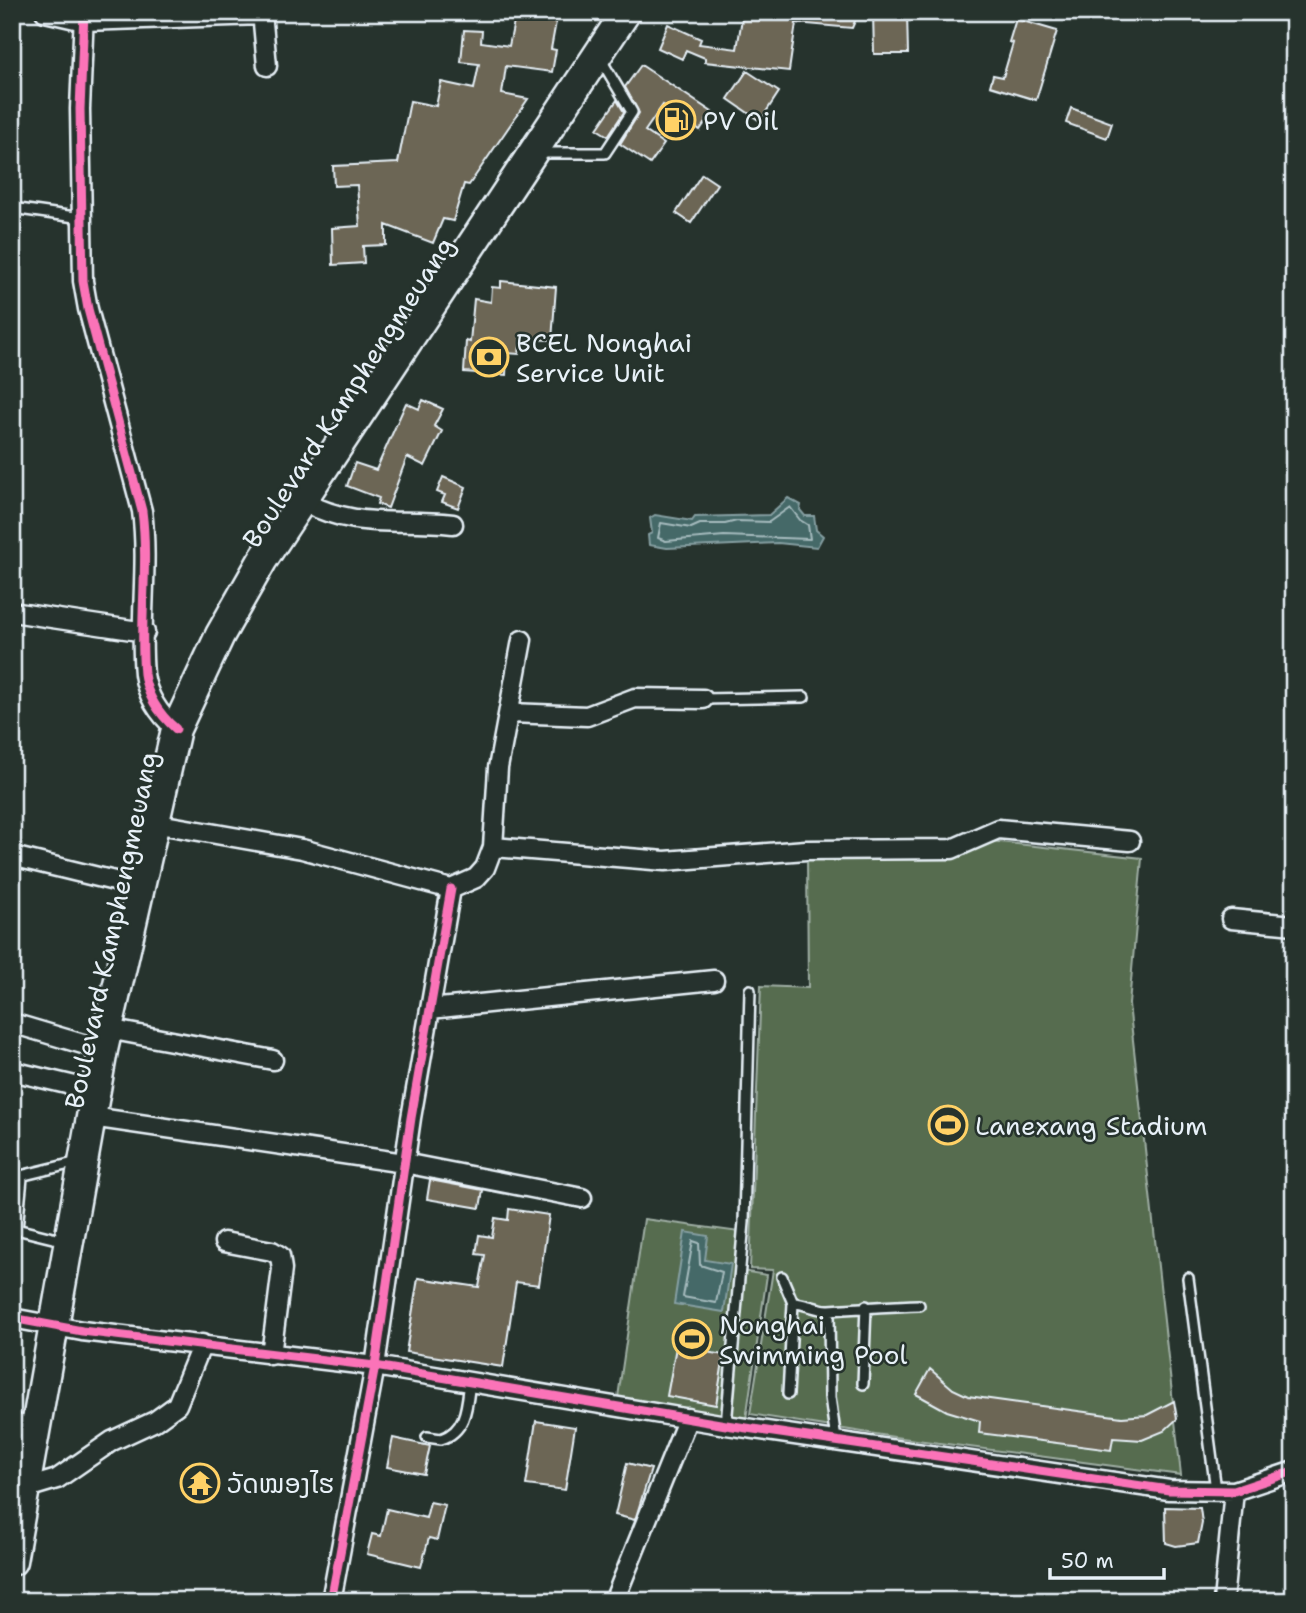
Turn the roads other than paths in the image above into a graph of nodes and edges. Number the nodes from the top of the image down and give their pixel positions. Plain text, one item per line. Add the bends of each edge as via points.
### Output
1 (45, 12) edge
2 (625, 12) edge
3 (262, 14) edge
4 (84, 17) edge
5 (597, 54) junction
6 (267, 66) dead end
7 (529, 154) junction
8 (12, 208) edge
9 (82, 218) junction
10 (302, 501) junction
11 (453, 524) dead end
12 (12, 612) edge
13 (145, 632) junction
14 (522, 640) dead end
15 (804, 697) dead end
16 (703, 699) joint
17 (510, 713) junction
18 (176, 729) junction
19 (153, 823) junction
20 (1130, 841) dead end
21 (493, 847) junction
22 (12, 856) edge
23 (139, 887) junction
24 (451, 889) junction
25 (1231, 919) dead end
26 (1294, 925) edge
27 (714, 980) dead end
28 (750, 990) dead end
29 (430, 1009) junction
30 (12, 1023) edge
31 (106, 1039) junction
32 (272, 1060) dead end
33 (12, 1071) edge
34 (94, 1104) junction
35 (85, 1160) junction
36 (404, 1163) junction
37 (17, 1178) edge
38 (582, 1198) dead end
39 (15, 1229) edge
40 (70, 1242) junction
41 (224, 1242) dead end
42 (782, 1277) dead end
43 (1188, 1278) dead end
44 (793, 1303) junction
45 (919, 1305) dead end
46 (866, 1306) junction
47 (830, 1310) junction
48 (12, 1318) edge
49 (55, 1327) junction
50 (202, 1344) junction
51 (271, 1355) junction
52 (375, 1366) junction
53 (470, 1381) junction
54 (863, 1384) dead end
55 (788, 1394) dead end
56 (688, 1418) junction
57 (726, 1424) junction
58 (25, 1426) edge
59 (427, 1437) dead end
60 (836, 1440) junction
61 (1294, 1471) edge
62 (1225, 1491) junction
63 (20, 1505) edge
64 (12, 1561) edge
65 (331, 1601) edge
66 (614, 1601) edge
67 (1223, 1601) edge

1 - 4 street
2 - 5 main road, Boulevard Kamphengmeuang
3 - 4 street
3 - 6 street
4 - 9 street
5 - 7 main road, Boulevard Kamphengmeuang
5 - 7 lane via 632,111 605,153
7 - 10 main road, Boulevard Kamphengmeuang
8 - 9 lane
9 - 13 street via 88,310 142,511
10 - 11 street via 349,520
10 - 18 main road, Boulevard Kamphengmeuang via 220,635
12 - 13 street
13 - 18 street via 144,675 151,698
14 - 17 street
15 - 16 lane
16 - 17 street via 635,698 587,716
17 - 21 street via 498,768
18 - 19 main road, Boulevard Kamphengmeuang
19 - 23 main road, Boulevard Kamphengmeuang
19 - 24 street via 302,849
20 - 21 street via 998,829 953,849 806,850 665,861
21 - 24 street via 485,868 475,878
22 - 23 street
23 - 31 main road, Boulevard Kamphengmeuang
24 - 29 street
25 - 26 street
27 - 29 street
28 - 57 lane via 744,1222
29 - 36 street
30 - 31 street
31 - 32 street
31 - 34 main road, Boulevard Kamphengmeuang
33 - 34 street
34 - 35 main road, Boulevard Kamphengmeuang
34 - 36 street
35 - 37 lane
35 - 40 main road, Boulevard Kamphengmeuang
36 - 38 street
36 - 52 street
37 - 39 lane
39 - 40 lane
40 - 49 main road, Boulevard Kamphengmeuang
41 - 51 street via 280,1256
42 - 44 lane
43 - 62 lane
44 - 47 lane
44 - 55 lane
45 - 46 lane
46 - 47 lane
46 - 54 lane
47 - 60 lane via 830,1397
48 - 49 street
49 - 50 street
49 - 58 main road, Boulevard Kamphengmeuang
50 - 51 street
50 - 63 street via 177,1405 112,1441
51 - 52 street
52 - 53 street
52 - 65 street
53 - 56 street
53 - 59 lane via 466,1416 458,1429 441,1439
56 - 57 street
56 - 66 street
57 - 60 street
58 - 63 main road, Boulevard Kamphengmeuang
60 - 62 street via 1169,1490
61 - 62 street
62 - 67 street
63 - 64 main road, Boulevard Kamphengmeuang

